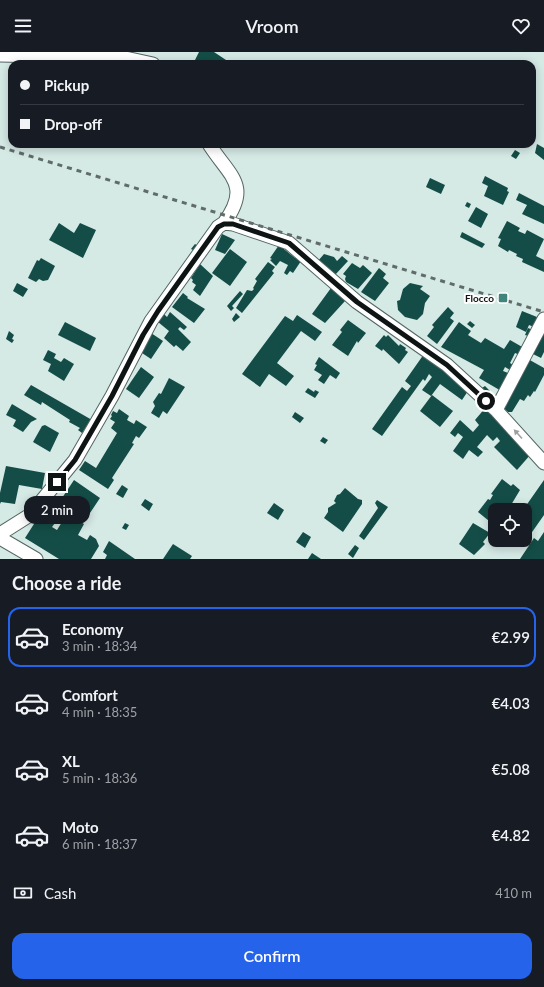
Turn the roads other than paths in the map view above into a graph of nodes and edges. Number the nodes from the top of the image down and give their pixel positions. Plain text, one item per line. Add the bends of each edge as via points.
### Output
1 (0, 55) edge
2 (134, 60) edge
3 (212, 148) edge
4 (224, 224) junction
5 (544, 319) edge
6 (496, 410) junction
7 (544, 463) edge
8 (0, 534) edge
9 (0, 538) edge
10 (36, 559) edge

1 - 2 street
3 - 4 street via 238,190 237,201
4 - 6 street via 233,224 289,243 357,302 447,365
4 - 8 street via 206,241 151,321 75,460 30,515
5 - 6 street
7 -> 6 street
9 - 10 street

